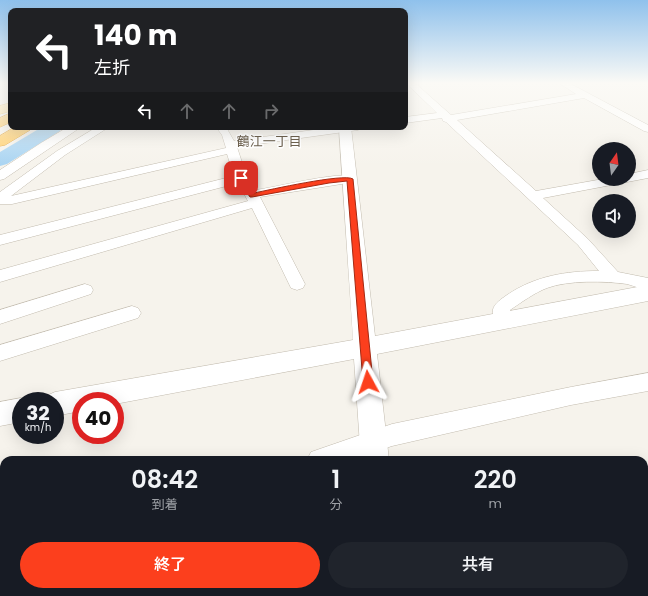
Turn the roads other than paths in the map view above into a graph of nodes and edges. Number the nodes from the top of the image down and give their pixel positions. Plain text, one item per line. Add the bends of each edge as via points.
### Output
1 (439, 111) edge
2 (485, 111) edge
3 (615, 111) edge
4 (445, 117) junction
5 (408, 120) edge
6 (648, 129) edge
7 (15, 130) edge
8 (16, 130) edge
9 (71, 130) edge
10 (99, 130) edge
11 (272, 130) edge
12 (329, 130) edge
13 (349, 130) edge
14 (0, 138) edge
15 (227, 140) edge
16 (0, 142) edge
17 (648, 174) edge
18 (0, 176) edge
19 (636, 177) edge
20 (241, 178) junction
21 (350, 179) junction
22 (592, 185) edge
23 (532, 196) junction
24 (0, 199) edge
25 (254, 199) junction
26 (0, 240) edge
27 (0, 276) edge
28 (614, 278) junction
29 (296, 284) dead end
30 (648, 285) edge
31 (85, 290) dead end
32 (648, 293) edge
33 (132, 313) dead end
34 (0, 317) edge
35 (503, 320) junction
36 (365, 347) junction
37 (0, 353) edge
38 (648, 382) edge
39 (64, 402) edge
40 (12, 412) edge
41 (0, 414) edge
42 (374, 451) edge
43 (343, 456) edge

1 - 4 street
2 - 4 street
3 - 6 street
4 - 5 street
4 - 23 street
7 - 14 highway
8 - 16 highway
9 - 18 street
10 - 24 street via 61,153
11 - 15 street
12 - 15 street
13 - 21 street
15 - 20 street
15 - 24 street via 12,200
17 - 19 street
20 - 25 street
20 - 26 street
21 - 25 street via 329,181
21 - 36 street
22 - 23 street
23 - 28 street via 583,242
25 - 27 street
25 - 29 street
28 - 30 street
28 - 35 street via 587,277 546,283 518,294 501,308
31 - 34 street
32 - 35 street
33 - 37 street
35 - 36 street
36 - 39 street
36 - 42 street
38 - 42 street via 392,435
40 - 41 street
42 - 43 street

